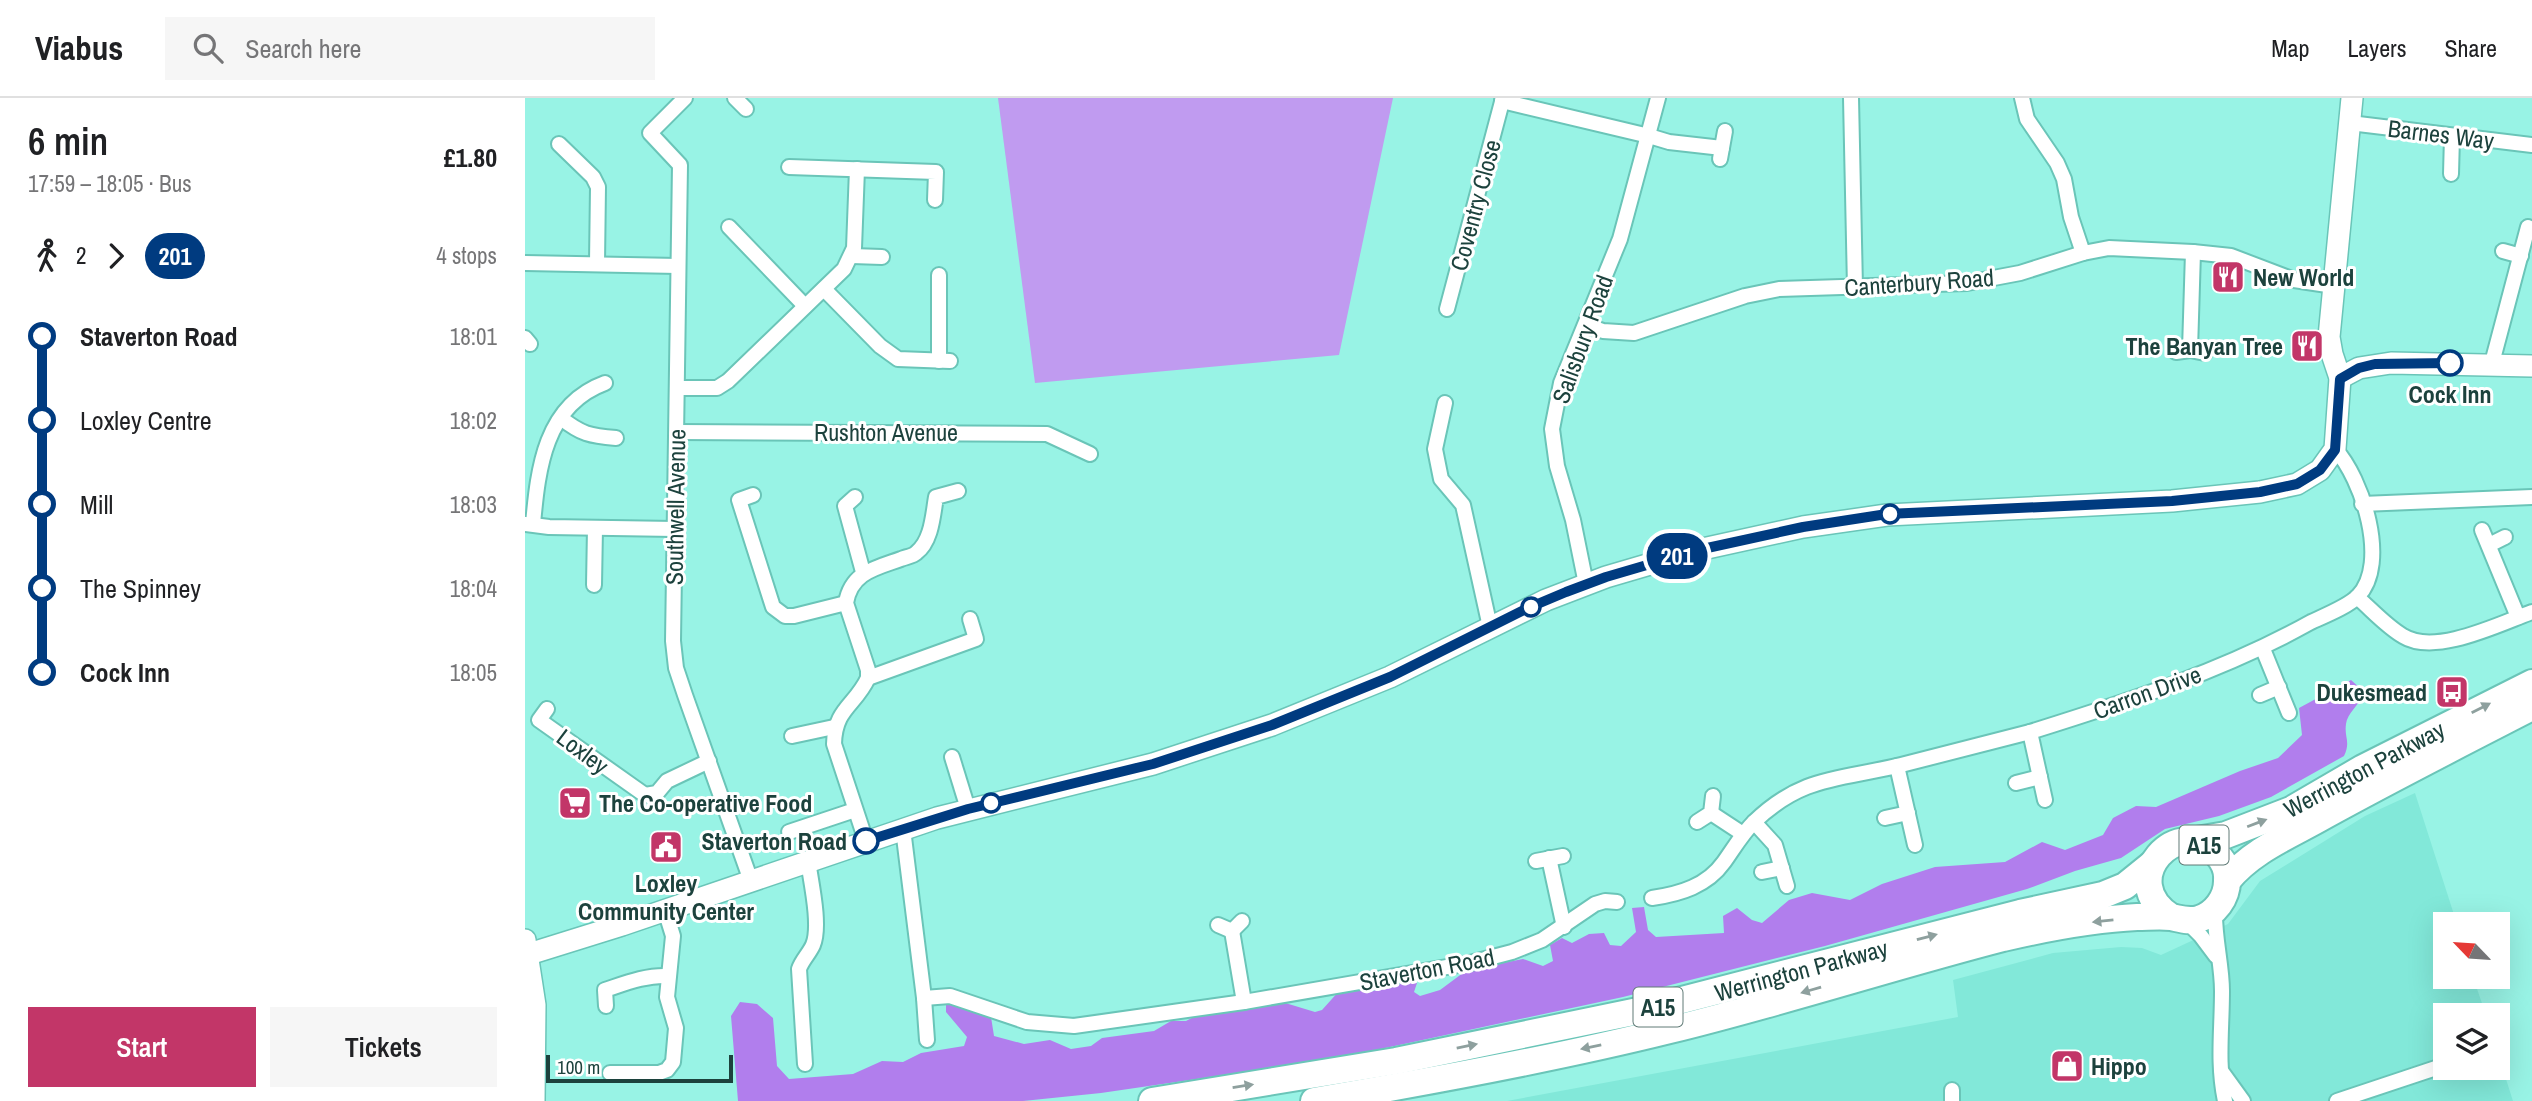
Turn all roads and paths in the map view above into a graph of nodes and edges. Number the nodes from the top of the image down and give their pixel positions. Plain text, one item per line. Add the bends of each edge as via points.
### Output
1 (685, 98) edge
2 (735, 98) edge
3 (1658, 98) edge
4 (1851, 98) edge
5 (2022, 98) edge
6 (2352, 98) edge
7 (1503, 99) edge
8 (746, 109) dead end
9 (2350, 123) junction
10 (1725, 131) dead end
11 (1650, 136) junction
12 (2452, 136) junction
13 (559, 144) dead end
14 (2532, 145) edge
15 (789, 167) dead end
16 (857, 169) junction
17 (2451, 174) dead end
18 (935, 200) dead end
19 (729, 227) dead end
20 (2528, 227) dead end
21 (2503, 251) dead end
22 (2193, 252) junction
23 (2083, 253) junction
24 (852, 256) junction
25 (2521, 256) junction
26 (882, 257) dead end
27 (525, 263) edge
28 (597, 263) junction
29 (678, 266) junction
30 (939, 275) dead end
31 (2334, 286) junction
32 (1855, 288) junction
33 (824, 289) junction
34 (806, 306) junction
35 (1447, 309) dead end
36 (1586, 325) junction
37 (2190, 352) dead end
38 (2493, 363) junction
39 (2532, 366) edge
40 (2340, 379) junction
41 (605, 383) dead end
42 (678, 388) junction
43 (1445, 403) dead end
44 (561, 418) junction
45 (677, 432) junction
46 (616, 437) dead end
47 (2335, 450) junction
48 (1090, 454) dead end
49 (958, 491) dead end
50 (753, 495) dead end
51 (855, 497) dead end
52 (2532, 497) edge
53 (2362, 503) junction
54 (529, 524) edge
55 (595, 528) junction
56 (675, 529) junction
57 (2482, 530) dead end
58 (2505, 537) dead end
59 (2489, 545) junction
60 (863, 572) junction
61 (1586, 584) junction
62 (594, 585) dead end
63 (2357, 597) junction
64 (846, 603) junction
65 (2532, 612) edge
66 (2518, 617) junction
67 (970, 619) dead end
68 (1490, 627) junction
69 (2263, 649) junction
70 (868, 678) junction
71 (2532, 683) edge
72 (2279, 687) junction
73 (2260, 695) dead end
74 (2532, 707) edge
75 (547, 709) dead end
76 (2289, 713) dead end
77 (834, 727) junction
78 (2030, 732) junction
79 (792, 736) dead end
80 (952, 757) dead end
81 (709, 761) junction
82 (1897, 766) junction
83 (2040, 777) junction
84 (2016, 783) dead end
85 (1713, 796) dead end
86 (2045, 800) dead end
87 (968, 809) junction
88 (855, 810) junction
89 (1711, 813) junction
90 (1908, 813) junction
91 (1885, 818) dead end
92 (1697, 822) dead end
93 (1754, 822) junction
94 (903, 829) junction
95 (789, 832) dead end
96 (1742, 834) junction
97 (866, 841) junction
98 (2192, 841) junction
99 (1915, 845) dead end
100 (1549, 858) dead end
101 (809, 860) junction
102 (2151, 865) junction
103 (1782, 868) junction
104 (1762, 873) dead end
105 (751, 881) junction
106 (2227, 881) junction
107 (1787, 886) dead end
108 (1652, 898) dead end
109 (1617, 902) dead end
110 (2215, 909) junction
111 (665, 910) junction
112 (2178, 919) junction
113 (1231, 926) dead end
114 (1564, 927) junction
115 (527, 947) edge
116 (2218, 960) junction
117 (668, 976) junction
118 (924, 998) junction
119 (1244, 1002) junction
120 (606, 1006) dead end
121 (927, 1040) dead end
122 (805, 1064) dead end
123 (2220, 1068) junction
124 (2433, 1069) edge
125 (610, 1073) dead end
126 (529, 1077) edge
127 (534, 1101) edge
128 (1152, 1101) edge
129 (1314, 1101) edge
130 (2225, 1101) edge
131 (2243, 1101) edge
132 (2337, 1101) edge

1 - 29 street, Southwell Avenue via 650,133 680,165
2 - 8 street
3 - 11 street, Salisbury Road
4 - 32 street
5 - 23 street via 2027,119 2064,179
6 - 9 street
7 - 11 street, Coventry Close
7 - 35 street, Coventry Close
9 - 12 street, Barnes Way
9 - 31 street
10 - 11 street, Coventry Close via 1721,154
11 - 36 street, Salisbury Road via 1620,239
12 - 14 street, Barnes Way
12 - 17 street
13 - 28 street via 598,187
15 - 16 street
16 - 18 street via 936,172
16 - 24 street
19 - 34 street
20 - 25 street
21 - 25 street
22 - 23 street, Canterbury Road via 2109,248
22 - 31 street, Canterbury Road via 2231,256 2294,280
22 - 37 street
23 - 32 street, Canterbury Road via 2020,273 1967,283
24 - 26 street
24 - 33 street
25 - 38 street
27 - 28 street
28 - 29 street
29 - 42 street, Southwell Avenue
30 - 33 street via 945,361 898,359
31 - 40 street via 2330,345
32 - 36 street, Canterbury Road via 1779,289 1634,333
33 - 34 street
34 - 42 street via 728,382 717,388
36 - 61 street, Salisbury Road via 1561,383 1552,429
38 - 39 street
38 - 40 street via 2391,363 2359,368
40 - 47 street
41 - 44 street via 576,398
42 - 45 street, Southwell Avenue
43 - 68 street via 1435,449 1441,479 1463,505
44 - 46 street via 578,432
44 - 54 street via 542,459
45 - 48 street, Rushton Avenue via 1047,434
45 - 56 street, Southwell Avenue
47 - 53 street via 2346,461
47 - 61 street via 2308,478 2260,492 2144,503 1887,514 1698,550
49 - 60 street via 936,497 925,543 916,553
50 - 64 street via 739,500 773,607 785,616 794,616
51 - 60 street via 845,506
52 - 53 street
53 - 63 street via 2373,544 2367,580
54 - 55 street
55 - 56 street
55 - 62 street
56 - 81 street, Southwell Avenue via 676,668
57 - 59 street
58 - 59 street
59 - 66 street
60 - 64 street
61 - 68 street
63 - 66 street via 2403,636 2425,644 2445,642
63 - 69 street, Carron Drive
64 - 70 street
65 - 66 street
67 - 70 street via 976,639
68 - 87 street via 1390,677 1272,725 1153,764
69 - 72 street
69 - 78 street, Carron Drive via 2123,703
70 - 77 street
98 -> 71 highway, Werrington Parkway / A15 via 2226,835 2291,810 2363,768
72 - 73 street
72 - 76 street
74 - 106 highway, Werrington Parkway / A15 via 2271,845
75 - 81 street, Loxley via 539,720 645,795 657,793 680,773
77 - 79 street
77 - 88 street via 834,744
78 - 82 street, Carron Drive
78 - 83 street
80 - 87 street
81 - 105 street, Southwell Avenue
82 - 90 street
82 - 93 street, Carron Drive via 1809,785 1789,793
83 - 84 street
83 - 86 street
85 - 89 street
87 - 94 street
88 - 95 street
88 - 97 street
89 - 92 street
89 - 96 street
90 - 91 street
90 - 99 street
93 - 96 street, Carron Drive
93 - 103 street via 1775,845
94 - 97 street
94 - 118 street
96 - 108 street, Carron Drive via 1710,878 1675,895
97 - 101 street
98 - 102 highway, A15 via 2167,847
98 - 106 highway, A15 via 2221,859
100 - 114 street
101 - 105 street
101 - 122 street via 816,924 814,944 799,970
102 - 112 highway, A15 via 2149,890 2154,901 2161,911
128 -> 102 highway, Werrington Parkway / A15 via 1396,1061 1643,1010 2103,895 2125,886
103 - 104 street
103 - 107 street
105 - 111 street
106 - 110 highway, A15
109 - 114 street, Staverton Road via 1595,904
110 - 112 highway, A15 via 2198,919
110 - 116 street
111 - 115 street
111 - 117 street via 673,936
112 - 116 street via 2201,936
112 -> 129 highway, Werrington Parkway / A15 via 2094,922 2026,933 1670,1030 1444,1079
113 - 119 street
114 - 119 street, Staverton Road via 1512,952 1470,963
115 - 126 street via 536,1046
116 - 123 street
117 - 120 street via 647,977 605,990
117 - 125 street via 667,997 676,1028 673,1062 659,1073
118 - 119 street, Staverton Road via 950,996 1027,1021 1074,1026
118 - 121 street
123 - 130 street
123 - 131 street
124 - 132 street
126 - 127 street

